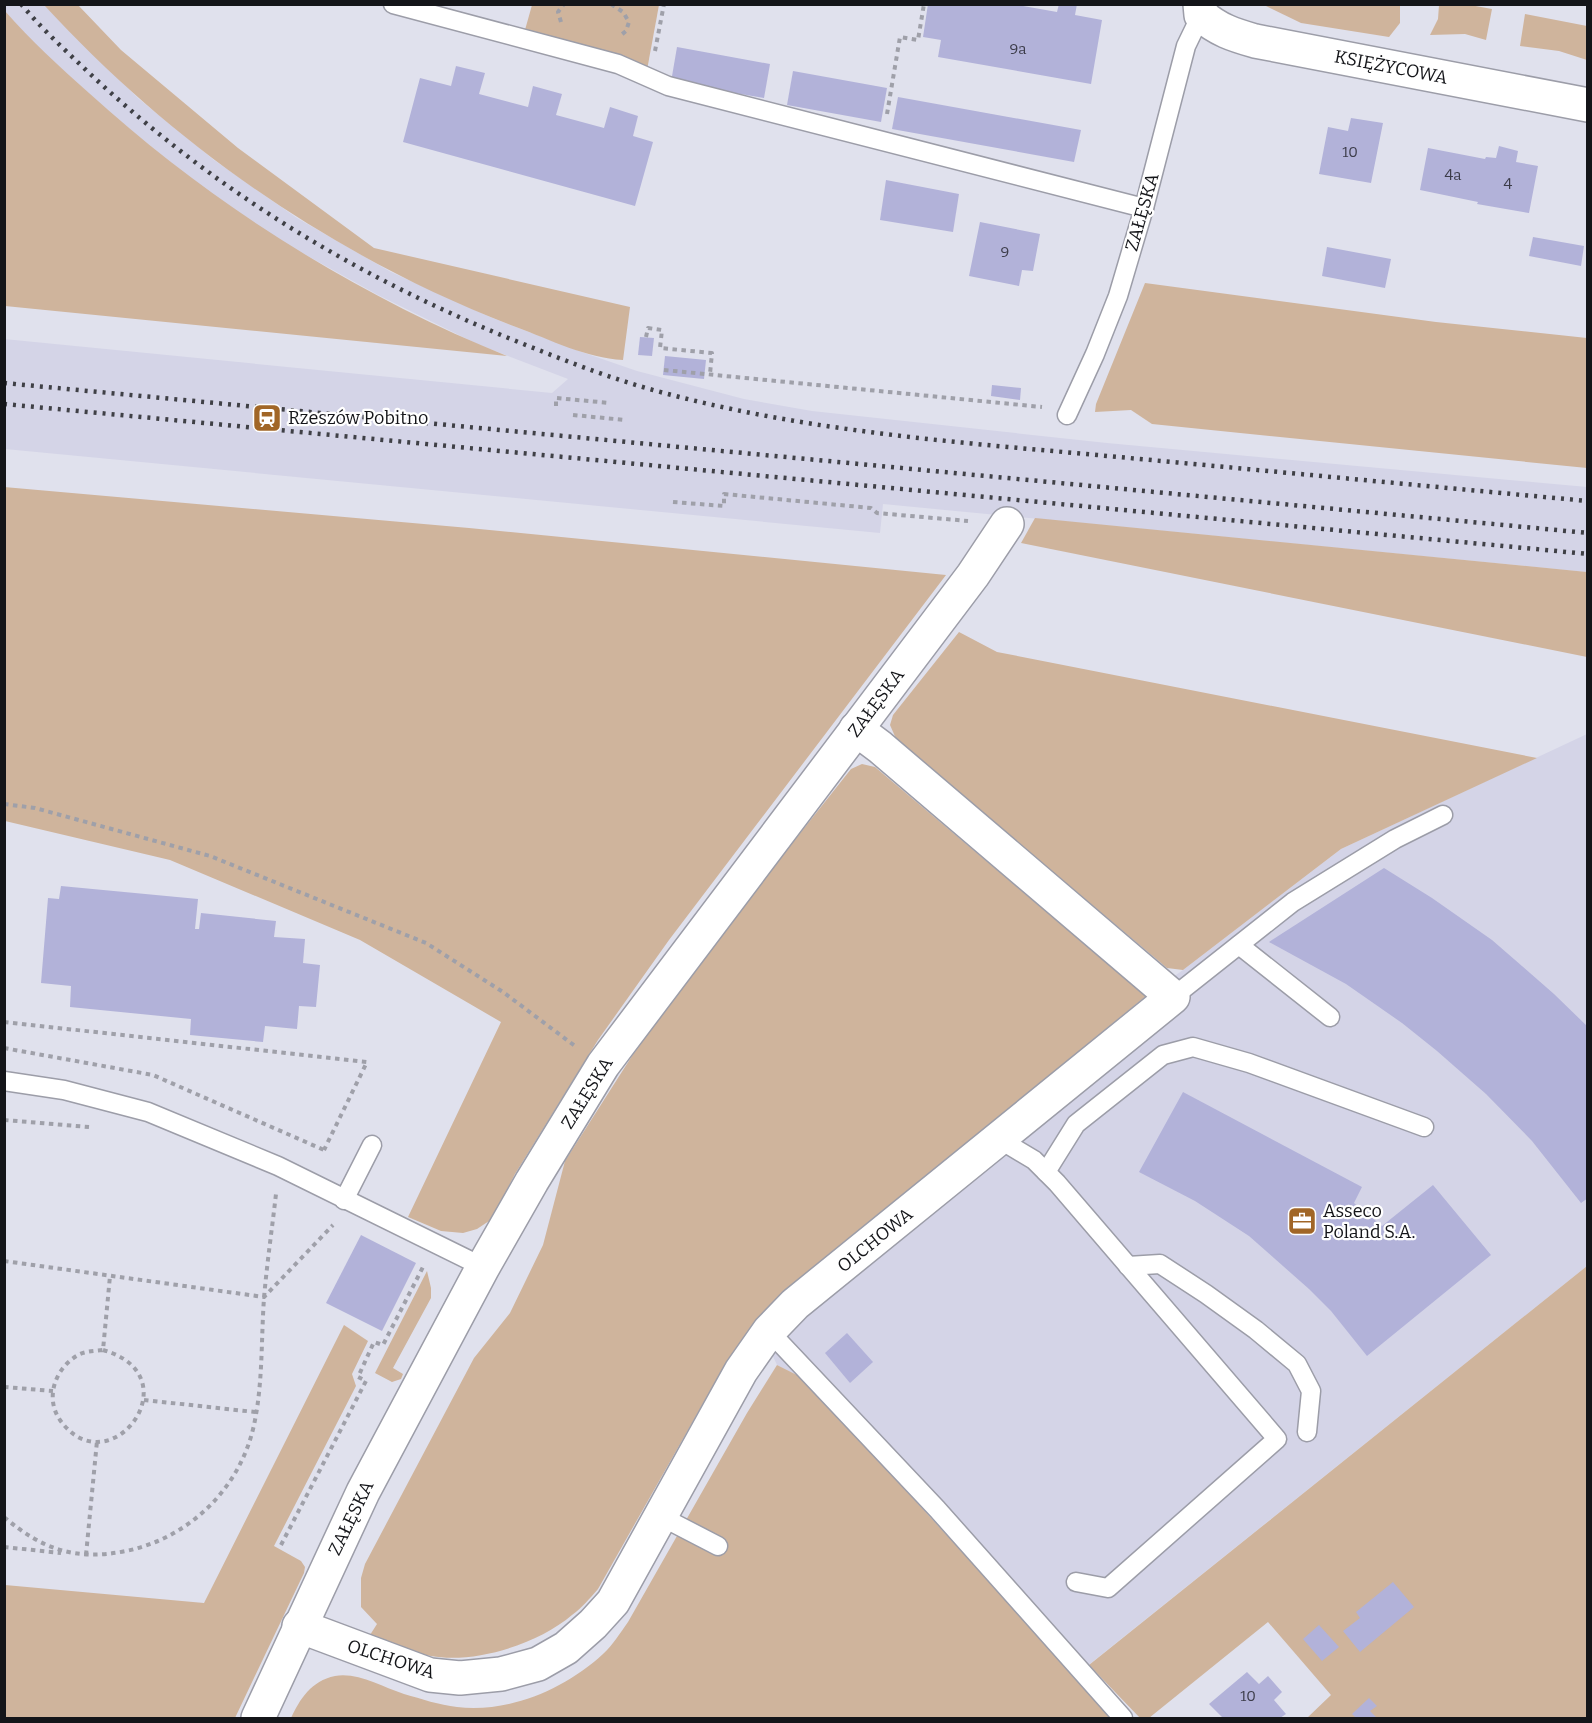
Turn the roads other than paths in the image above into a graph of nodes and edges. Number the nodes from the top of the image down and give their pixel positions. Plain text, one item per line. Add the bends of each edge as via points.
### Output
1 (393, 4) edge
2 (1201, 10) edge
3 (1587, 105) edge
4 (1144, 208) junction
5 (1067, 415) dead end
6 (1005, 528) road end
7 (856, 729) junction
8 (1443, 815) dead end
9 (1239, 945) junction
10 (1173, 998) junction
11 (1330, 1017) dead end
12 (4, 1081) edge
13 (1424, 1127) dead end
14 (999, 1139) junction
15 (372, 1145) dead end
16 (1046, 1172) junction
17 (342, 1208) junction
18 (1128, 1266) junction
19 (483, 1267) junction
20 (769, 1331) junction
21 (1307, 1432) dead end
22 (660, 1516) junction
23 (718, 1546) dead end
24 (1076, 1581) dead end
25 (299, 1626) junction
26 (258, 1719) edge
27 (1123, 1719) edge

1 - 4 lane via 618,64 668,86
2 - 3 street, KSIĘŻYCOWA via 1215,27 1255,41
2 - 4 lane, ZAŁĘSKA via 1186,46
4 - 5 lane, ZAŁĘSKA via 1118,296
6 - 7 street, ZAŁĘSKA
7 - 10 street
7 - 19 street, ZAŁĘSKA via 603,1065
8 - 9 lane via 1395,839 1293,902
9 - 10 lane
9 - 11 lane
10 - 14 street, OLCHOWA
12 - 17 lane via 64,1090 148,1112 278,1166
13 - 16 lane via 1249,1063 1193,1047 1163,1055 1076,1124
14 - 16 lane
14 - 20 street, OLCHOWA via 795,1304
15 - 17 lane
16 - 18 lane
17 - 19 lane
18 - 21 lane via 1160,1264 1256,1330 1297,1364 1311,1391
18 - 24 lane via 1278,1439 1108,1588
19 - 25 street, ZAŁĘSKA via 363,1492
20 - 22 street, OLCHOWA via 741,1371
20 - 27 lane via 937,1509
22 - 23 lane
22 - 25 street, OLCHOWA via 613,1602 566,1648 538,1664 501,1674 460,1678 430,1675
25 - 26 street, ZAŁĘSKA

